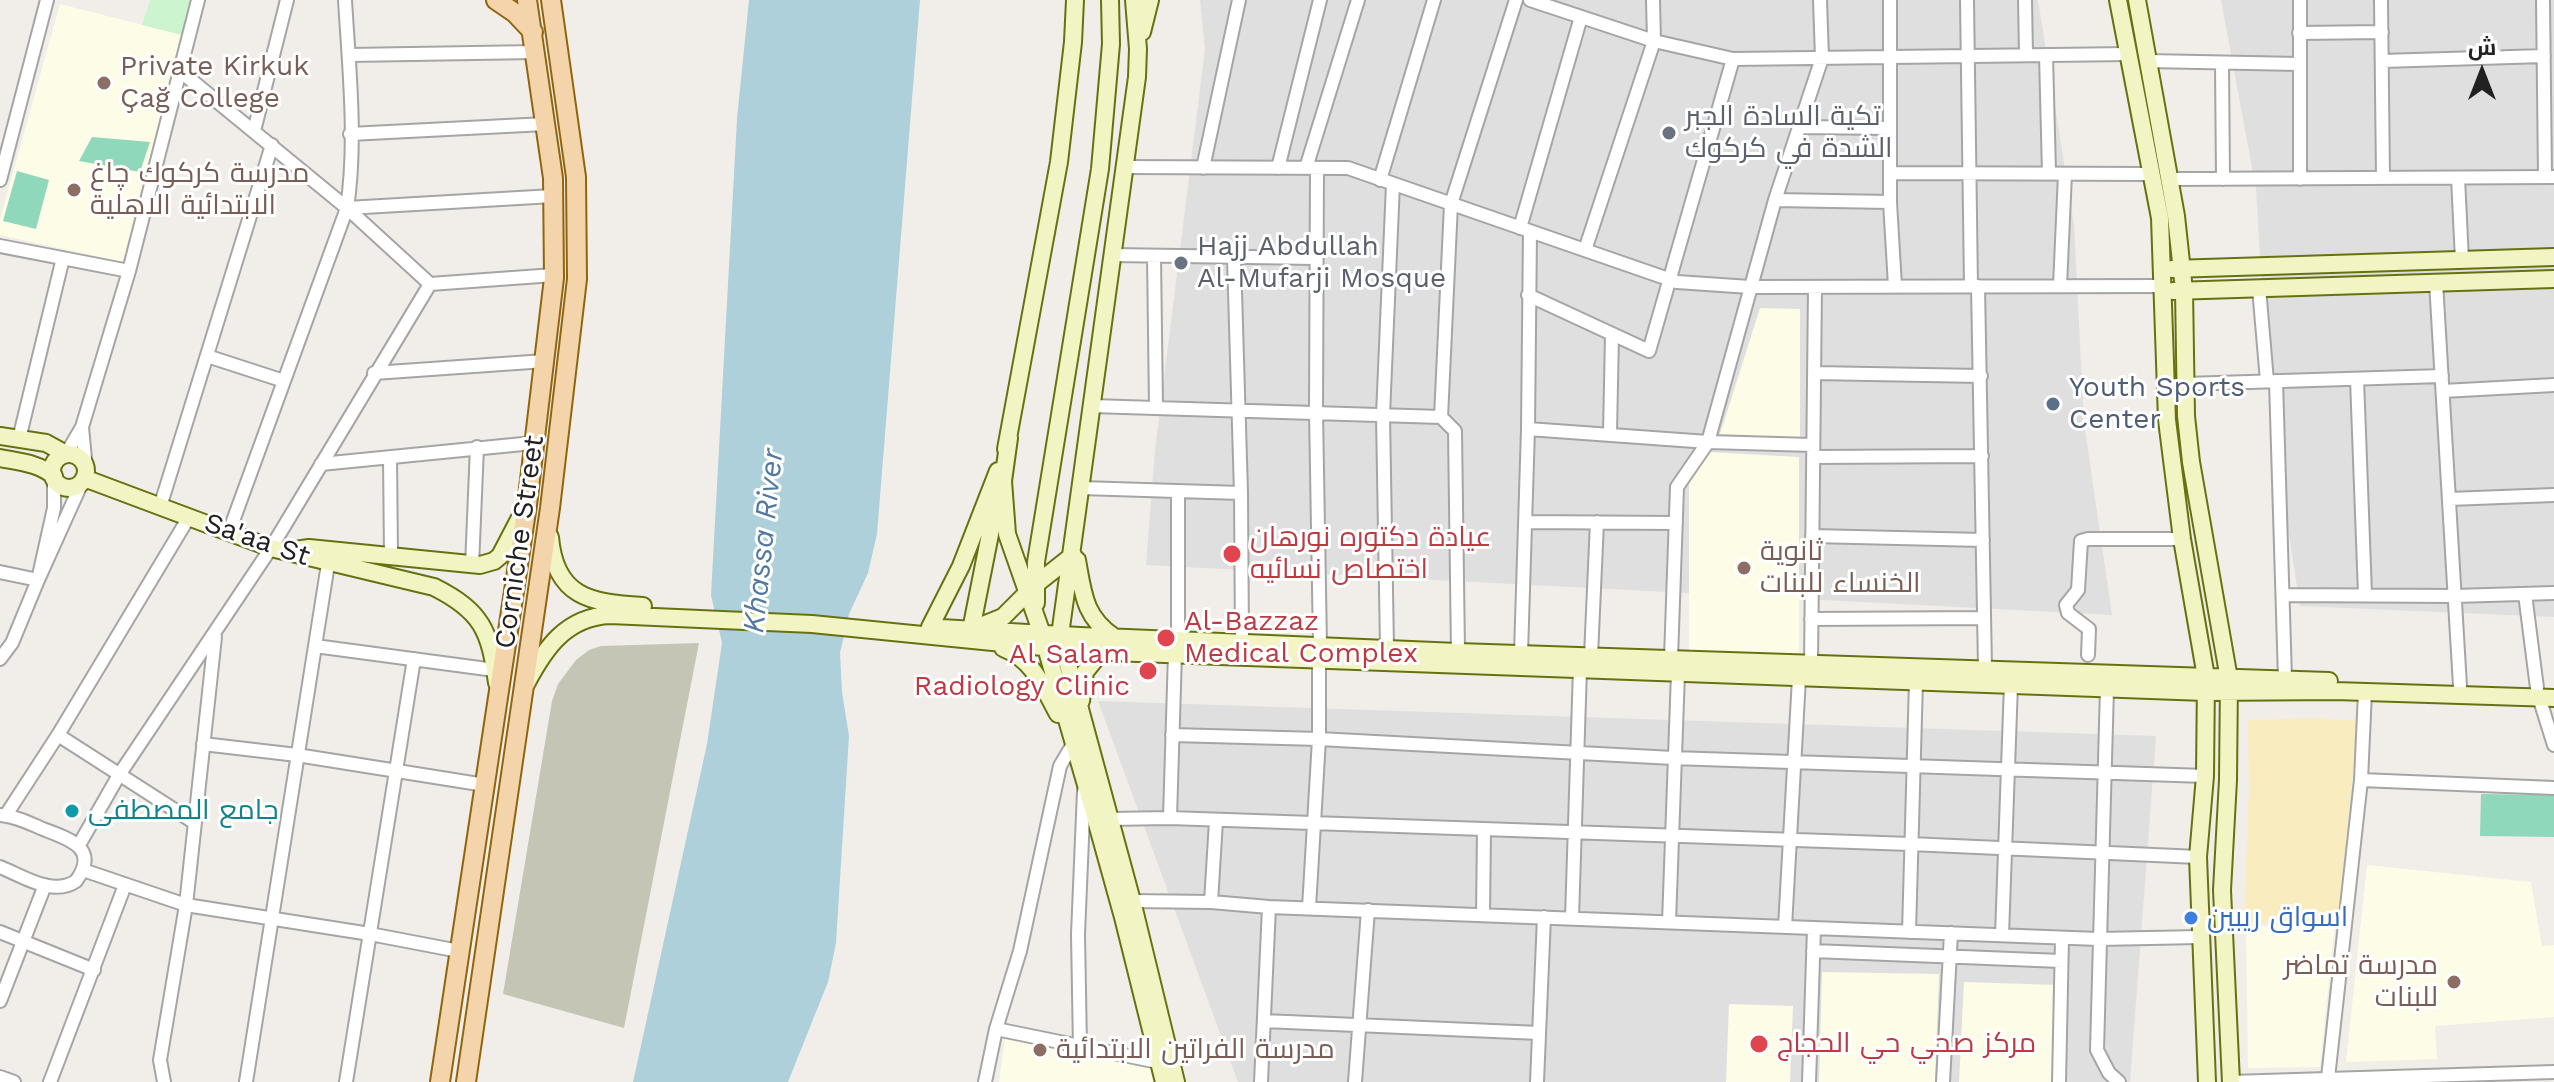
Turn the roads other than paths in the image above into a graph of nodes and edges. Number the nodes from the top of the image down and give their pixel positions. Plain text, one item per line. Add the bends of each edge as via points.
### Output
1 (47, 0) edge
2 (198, 0) edge
3 (287, 0) edge
4 (345, 0) edge
5 (496, 0) edge
6 (527, 0) edge
7 (551, 0) edge
8 (1075, 0) edge
9 (1110, 0) edge
10 (1134, 0) edge
11 (1150, 0) edge
12 (1239, 0) edge
13 (1320, 0) edge
14 (1434, 0) edge
15 (1516, 0) edge
16 (1530, 0) edge
17 (1653, 0) edge
18 (1820, 0) edge
19 (1890, 0) edge
20 (1967, 0) edge
21 (2025, 0) edge
22 (2118, 0) edge
23 (2137, 0) edge
24 (2300, 0) edge
25 (2381, 0) edge
26 (2543, 0) edge
27 (1356, 1) edge
28 (1556, 4) edge
29 (1581, 17) junction
30 (533, 32) junction
31 (2382, 32) junction
32 (2299, 33) junction
33 (1654, 41) junction
34 (1138, 49) junction
35 (536, 52) junction
36 (2129, 54) junction
37 (349, 55) junction
38 (2026, 55) junction
39 (2046, 55) junction
40 (1968, 56) junction
41 (2544, 56) junction
42 (1891, 57) junction
43 (1822, 58) junction
44 (1733, 59) junction
45 (2148, 61) junction
46 (2382, 61) junction
47 (2222, 63) junction
48 (2299, 64) junction
49 (180, 71) junction
50 (2549, 94) edge
51 (545, 124) junction
52 (1799, 127) junction
53 (1890, 128) junction
54 (254, 131) junction
55 (350, 134) junction
56 (272, 145) junction
57 (4, 147) edge
58 (1124, 167) junction
59 (1203, 168) junction
60 (1278, 168) junction
61 (1311, 168) junction
62 (1890, 173) junction
63 (1970, 173) junction
64 (2049, 173) junction
65 (2065, 174) junction
66 (2151, 174) junction
67 (2550, 177) edge
68 (2383, 178) junction
69 (2458, 178) junction
70 (2170, 179) junction
71 (2223, 179) junction
72 (2300, 179) junction
73 (0, 180) edge
74 (1380, 180) junction
75 (1393, 184) junction
76 (553, 196) junction
77 (1775, 200) junction
78 (1890, 202) junction
79 (1451, 204) junction
80 (347, 208) junction
81 (1525, 230) junction
82 (0, 246) edge
83 (1585, 250) junction
84 (1112, 255) junction
85 (1154, 256) junction
86 (2554, 257) edge
87 (63, 258) junction
88 (1234, 258) junction
89 (1316, 258) junction
90 (2462, 260) junction
91 (2183, 268) junction
92 (129, 271) junction
93 (554, 275) junction
94 (2554, 279) edge
95 (1670, 280) junction
96 (2164, 282) junction
97 (2436, 282) junction
98 (430, 284) junction
99 (1895, 286) junction
100 (1974, 286) junction
101 (2060, 286) junction
102 (1750, 287) junction
103 (1815, 287) junction
104 (2259, 288) junction
105 (2184, 290) junction
106 (1528, 295) junction
107 (1612, 334) junction
108 (207, 356) junction
109 (545, 361) junction
110 (1097, 366) junction
111 (374, 373) junction
112 (1814, 373) junction
113 (1981, 376) junction
114 (2442, 376) junction
115 (2357, 379) junction
116 (284, 381) junction
117 (2272, 381) junction
118 (2185, 384) junction
119 (2554, 385) edge
120 (1065, 386) junction
121 (2443, 391) junction
122 (1092, 406) junction
123 (1156, 407) junction
124 (1238, 409) junction
125 (1316, 411) junction
126 (1383, 415) junction
127 (1441, 417) junction
128 (82, 427) junction
129 (1528, 429) junction
130 (1610, 434) junction
131 (0, 436) edge
132 (1009, 438) junction
133 (19, 439) junction
134 (1708, 442) junction
135 (533, 443) junction
136 (477, 447) junction
137 (1813, 451) junction
138 (66, 454) junction
139 (1982, 456) junction
140 (390, 457) junction
141 (0, 458) edge
142 (321, 464) junction
143 (85, 474) junction
144 (54, 476) junction
145 (1081, 488) junction
146 (1178, 491) junction
147 (1241, 493) junction
148 (2554, 495) edge
149 (2449, 499) junction
150 (527, 505) junction
151 (160, 507) junction
152 (189, 517) junction
153 (548, 517) junction
154 (1525, 522) junction
155 (1597, 522) junction
156 (1676, 523) junction
157 (229, 532) junction
158 (1812, 536) junction
159 (2182, 539) junction
160 (1983, 540) junction
161 (278, 550) junction
162 (1074, 550) junction
163 (391, 556) junction
164 (328, 564) junction
165 (472, 566) junction
166 (0, 572) edge
167 (38, 580) junction
168 (1029, 590) junction
169 (2554, 593) edge
170 (2365, 594) junction
171 (2525, 594) junction
172 (2284, 595) junction
173 (2455, 596) junction
174 (691, 613) junction
175 (1984, 618) junction
176 (1811, 619) junction
177 (865, 625) junction
178 (930, 627) junction
179 (971, 630) junction
180 (215, 633) junction
181 (1116, 637) junction
182 (1242, 641) junction
183 (1053, 642) junction
184 (991, 643) junction
185 (315, 646) junction
186 (1177, 647) junction
187 (1387, 648) junction
188 (1102, 651) junction
189 (1320, 652) junction
190 (1458, 652) junction
191 (1521, 653) junction
192 (2088, 655) dead end
193 (0, 659) edge
194 (414, 659) junction
195 (1586, 662) junction
196 (1811, 664) junction
197 (1674, 665) junction
198 (1985, 668) junction
199 (499, 670) junction
200 (1799, 678) junction
201 (2285, 679) junction
202 (1916, 681) junction
203 (2011, 684) junction
204 (2206, 684) junction
205 (2229, 685) junction
206 (2460, 686) junction
207 (2107, 688) junction
208 (2365, 692) junction
209 (521, 693) junction
210 (2546, 693) edge
211 (1081, 715) junction
212 (58, 735) junction
213 (1172, 735) junction
214 (1319, 739) junction
215 (203, 744) junction
216 (1073, 744) junction
217 (2554, 745) edge
218 (1578, 752) junction
219 (297, 755) junction
220 (1673, 758) junction
221 (1796, 760) junction
222 (1914, 765) junction
223 (2010, 768) junction
224 (396, 771) junction
225 (2104, 772) junction
226 (119, 775) junction
227 (2205, 776) junction
228 (1084, 779) junction
229 (2361, 780) junction
230 (485, 785) junction
231 (2554, 788) edge
232 (3, 815) edge
233 (1170, 818) junction
234 (1109, 819) junction
235 (1216, 821) junction
236 (195, 823) junction
237 (1313, 824) junction
238 (1484, 830) junction
239 (1576, 833) junction
240 (1671, 837) junction
241 (1790, 840) junction
242 (1910, 844) junction
243 (79, 845) junction
244 (2005, 849) junction
245 (2101, 853) junction
246 (2198, 857) junction
247 (0, 867) edge
248 (83, 870) junction
249 (45, 885) junction
250 (125, 885) junction
251 (1132, 901) junction
252 (1211, 902) junction
253 (186, 905) junction
254 (1269, 907) junction
255 (1309, 908) junction
256 (1368, 910) junction
257 (1483, 915) junction
258 (271, 917) junction
259 (1544, 917) junction
260 (1572, 918) junction
261 (1669, 922) junction
262 (1785, 927) junction
263 (1814, 928) junction
264 (0, 932) edge
265 (1909, 932) junction
266 (1951, 933) junction
267 (370, 934) junction
268 (2002, 935) junction
269 (2200, 937) junction
270 (2062, 938) junction
271 (2098, 939) junction
272 (23, 942) junction
273 (459, 951) junction
274 (1813, 951) junction
275 (1949, 957) junction
276 (2061, 961) junction
277 (94, 970) junction
278 (0, 1001) edge
279 (1264, 1021) junction
280 (1360, 1026) junction
281 (996, 1029) junction
282 (1539, 1033) junction
283 (446, 1042) junction
284 (471, 1045) junction
285 (1080, 1048) junction
286 (1158, 1062) junction
287 (2554, 1072) edge
288 (0, 1077) edge
289 (2328, 1078) junction
290 (2514, 1078) edge
291 (14, 1082) edge
292 (50, 1082) edge
293 (164, 1082) edge
294 (246, 1082) edge
295 (346, 1082) edge
296 (440, 1082) edge
297 (466, 1082) edge
298 (985, 1082) edge
299 (1164, 1082) edge
300 (1176, 1082) edge
301 (1261, 1082) edge
302 (1355, 1082) edge
303 (1537, 1082) edge
304 (1809, 1082) edge
305 (1943, 1082) edge
306 (2059, 1082) edge
307 (2119, 1082) edge
308 (2207, 1082) edge
309 (2231, 1082) edge

1 - 57 street
2 - 49 street
3 - 54 street
4 - 37 street
5 - 30 main road
6 - 30 main road, Corniche Street
7 - 153 main road, Corniche Street via 576,177 577,279
8 - 132 main road via 1059,162
9 - 120 main road via 1100,169
10 - 34 main road
11 - 34 main road
12 - 59 street
13 - 60 street
14 - 74 street
15 - 79 street
16 - 28 street
17 - 33 street
18 - 43 street
19 - 42 street
20 - 40 street
21 - 38 street
22 - 36 main road
23 - 45 main road
24 - 32 street
25 - 31 street
26 - 41 street
27 - 61 street
28 - 29 street
29 - 33 street
29 - 81 street
30 - 35 main road, Corniche Street
31 - 32 street
31 - 46 street
32 - 48 street
33 - 44 street
33 - 83 street
34 - 58 main road
35 - 37 street
35 - 51 main road, Corniche Street
36 - 39 street
36 - 66 main road
37 - 55 street
38 - 39 street
38 - 40 street
39 - 64 street
40 - 42 street
40 - 63 street
41 - 46 street
41 - 50 street
42 - 43 street
42 - 53 street
43 - 44 street
43 - 52 street
44 - 95 street
45 - 47 street
45 - 70 main road
46 - 68 street
47 - 48 street
47 - 71 street
48 - 72 street
49 - 54 street
49 - 92 street
50 - 67 street
51 - 55 street
51 - 76 main road, Corniche Street
52 - 53 street
52 - 77 street
53 - 62 street
54 - 56 street
55 - 80 street
56 - 80 street
56 - 108 street
57 - 73 street
58 - 59 street
58 - 84 main road
59 - 60 street
60 - 61 street
61 - 74 street via 1348,168
61 - 89 street
62 - 63 street
62 - 78 street
63 - 64 street
63 - 100 street
64 - 65 street
65 - 66 street
65 - 101 street
66 - 96 main road
67 - 69 street
68 - 69 street
68 - 72 street
69 - 90 street
70 - 71 street
70 - 91 main road
71 - 72 street
74 - 75 street
75 - 79 street
75 - 126 street
76 - 80 street
76 - 93 main road, Corniche Street
77 - 78 street
77 - 102 street
78 - 99 street
79 - 81 street
79 - 127 street
80 - 98 street
80 - 116 street
81 - 83 street
81 - 106 street
82 - 87 street
83 - 95 street
84 - 85 street
84 - 110 main road
85 - 88 street
85 - 123 street
86 - 90 main road
87 - 92 street
87 - 133 street
88 - 89 street
88 - 124 street
89 - 125 street
90 - 91 main road
91 - 96 main road
91 - 105 main road
92 - 128 street
93 - 98 street
93 - 109 main road, Corniche Street
94 - 97 main road
95 - 102 street
95 - 107 street via 1649,351
96 - 101 street
96 - 105 main road
96 - 159 main road via 2167,420
97 - 104 main road
97 - 114 street
98 - 111 street
99 - 100 street
99 - 103 street
100 - 101 street
100 - 113 street
102 - 103 street
102 - 134 street
103 - 112 street
104 - 105 main road
104 - 117 street
105 - 118 main road
106 - 107 street
106 - 129 street
107 - 130 street
108 - 116 street
108 - 151 street
109 - 111 street
109 - 135 main road, Corniche Street
110 - 120 main road
110 - 122 main road
111 - 142 street
112 - 113 street
112 - 137 street
113 - 139 street
114 - 115 street
114 - 121 street
115 - 117 street
115 - 170 street
116 - 157 street
117 - 118 street
117 - 172 street
118 - 205 main road via 2191,462
119 - 121 street
120 - 168 main road
121 - 149 street
122 - 123 street
122 - 145 main road
123 - 124 street
124 - 125 street
124 - 147 street
125 - 126 street
125 - 189 street
126 - 127 street
126 - 187 street
127 - 190 street via 1455,431
128 - 138 street
128 - 143 street
129 - 130 street
129 - 154 street
130 - 134 street
131 - 133 main road
132 - 168 main road via 1005,519
132 - 178 main road via 961,566
132 - 179 main road
133 - 138 main road via 46,443
134 - 137 street
134 - 156 street via 1677,487
135 - 136 street
135 - 150 main road, Corniche Street
136 - 140 street
136 - 165 street
137 - 139 street
137 - 158 street
138 - 143 main road via 77,456
138 - 144 main road via 56,460
139 - 160 street
140 - 142 street
140 - 163 street
141 - 144 main road via 44,468
142 - 161 street
143 - 144 main road via 71,487
143 - 151 main road, Sa'aa St
143 - 167 street
144 - 167 street via 54,508
145 - 146 street
145 - 162 main road
146 - 147 street
146 - 186 street
147 - 182 street
148 - 149 street
149 - 173 street
150 - 165 main road via 500,556
150 - 199 main road, Corniche Street
151 - 152 main road, Sa'aa St
152 - 157 main road, Sa'aa St
152 - 212 street
153 - 174 main road via 555,568 582,596
153 - 209 main road, Corniche Street
154 - 155 street
154 - 191 street
155 - 156 street
155 - 195 street
156 - 197 street
157 - 161 main road, Sa'aa St
158 - 160 street
158 - 176 street
159 - 192 street via 2081,541 2078,590 2066,605 2068,613 2089,629
159 - 204 main road
160 - 175 street
161 - 163 main road
161 - 164 main road, Sa'aa St
161 - 180 street
162 - 168 main road
162 - 181 main road via 1089,610
162 - 183 main road
163 - 165 main road
164 - 185 street
164 - 199 main road, Sa'aa St via 434,587 459,599 479,619
166 - 167 street
167 - 193 street
168 - 179 main road via 1003,617
168 - 183 main road
169 - 171 street
170 - 172 street
170 - 173 street
171 - 173 street
171 - 210 street
172 - 201 street
173 - 206 street
174 - 177 main road
174 - 209 main road via 584,619 553,641
175 - 176 street
175 - 198 street
176 - 196 street
177 - 178 main road
177 - 184 main road
178 - 179 main road
179 - 183 main road
180 - 215 street
180 - 226 street
181 - 183 main road
181 - 186 main road
182 - 186 main road
182 - 189 main road
183 - 184 main road
183 - 188 main road
183 - 211 main road
183 - 216 main road
184 - 216 main road via 1030,665
185 - 194 street
185 - 219 street
186 - 188 main road
186 - 189 main road
186 - 213 street
187 - 189 main road
187 - 190 main road
188 - 211 main road via 1083,677
189 - 195 main road
189 - 214 street
190 - 191 main road
191 - 195 main road
194 - 199 street
194 - 224 street
195 - 197 main road
195 - 218 street
196 - 197 main road
196 - 198 main road
197 - 200 main road
197 - 220 street
198 - 204 main road
199 - 230 main road, Corniche Street
200 - 202 main road
200 - 221 street
201 - 205 main road
201 - 206 main road
202 - 203 main road
202 - 222 street
203 - 207 main road
203 - 223 street
204 - 205 main road
204 - 207 main road
204 - 227 main road
205 - 208 main road
205 - 309 main road via 2222,890
206 - 210 main road
207 - 225 street
208 - 210 main road
208 - 229 street
209 - 284 main road, Corniche Street
210 - 217 street
211 - 234 main road
212 - 226 street
212 - 232 street
213 - 214 street
213 - 233 street
214 - 218 street
214 - 237 street
215 - 219 street
215 - 236 street
216 - 228 main road
216 - 281 street via 1060,766 1020,951
218 - 220 street
218 - 239 street
219 - 224 street
219 - 258 street
220 - 221 street
220 - 240 street
221 - 222 street
221 - 241 street
222 - 223 street
222 - 242 street
223 - 225 street
223 - 244 street
224 - 230 street
224 - 267 street
225 - 227 street
225 - 245 street
226 - 236 street
226 - 243 street
227 - 246 main road
228 - 285 street
228 - 286 main road
229 - 231 street
229 - 289 street
230 - 273 main road, Corniche Street
232 - 243 street
233 - 234 street
233 - 235 street
234 - 251 main road
235 - 237 street
235 - 252 street
236 - 253 street
237 - 238 street
237 - 255 street
238 - 239 street
238 - 257 street
239 - 240 street
239 - 260 street
240 - 241 street
240 - 261 street
241 - 242 street
241 - 262 street
242 - 244 street
242 - 265 street
243 - 248 street
244 - 245 street
244 - 268 street
245 - 246 street
245 - 271 street
246 - 269 main road
247 - 249 street
248 - 249 street via 72,884
248 - 250 street
249 - 272 street
250 - 253 street
250 - 277 street
251 - 252 street
251 - 300 main road
252 - 254 street
253 - 258 street
253 - 293 street via 160,1060
254 - 255 street
254 - 279 street
255 - 256 street
256 - 257 street
256 - 280 street
257 - 259 street
258 - 267 street
258 - 294 street
259 - 260 street
259 - 282 street
260 - 261 street
261 - 262 street
262 - 263 street
263 - 265 street
263 - 274 street
264 - 272 street
265 - 266 street
266 - 268 street
266 - 275 street
267 - 273 street
267 - 295 street
268 - 270 street
269 - 271 street
269 - 308 main road
270 - 271 street
270 - 276 street
271 - 307 street via 2097,1050
272 - 277 street
272 - 278 street
273 - 283 main road, Corniche Street
274 - 275 street
274 - 304 street
275 - 276 street
275 - 305 street
276 - 306 street
277 - 292 street
279 - 280 street
279 - 301 street
280 - 282 street
280 - 302 street
281 - 285 street
281 - 298 street
282 - 303 street
283 - 284 main road
283 - 296 main road, Corniche Street
284 - 297 main road, Corniche Street
285 - 286 street
286 - 299 main road
287 - 290 street
288 - 291 street
289 - 290 street
289 - 309 street

